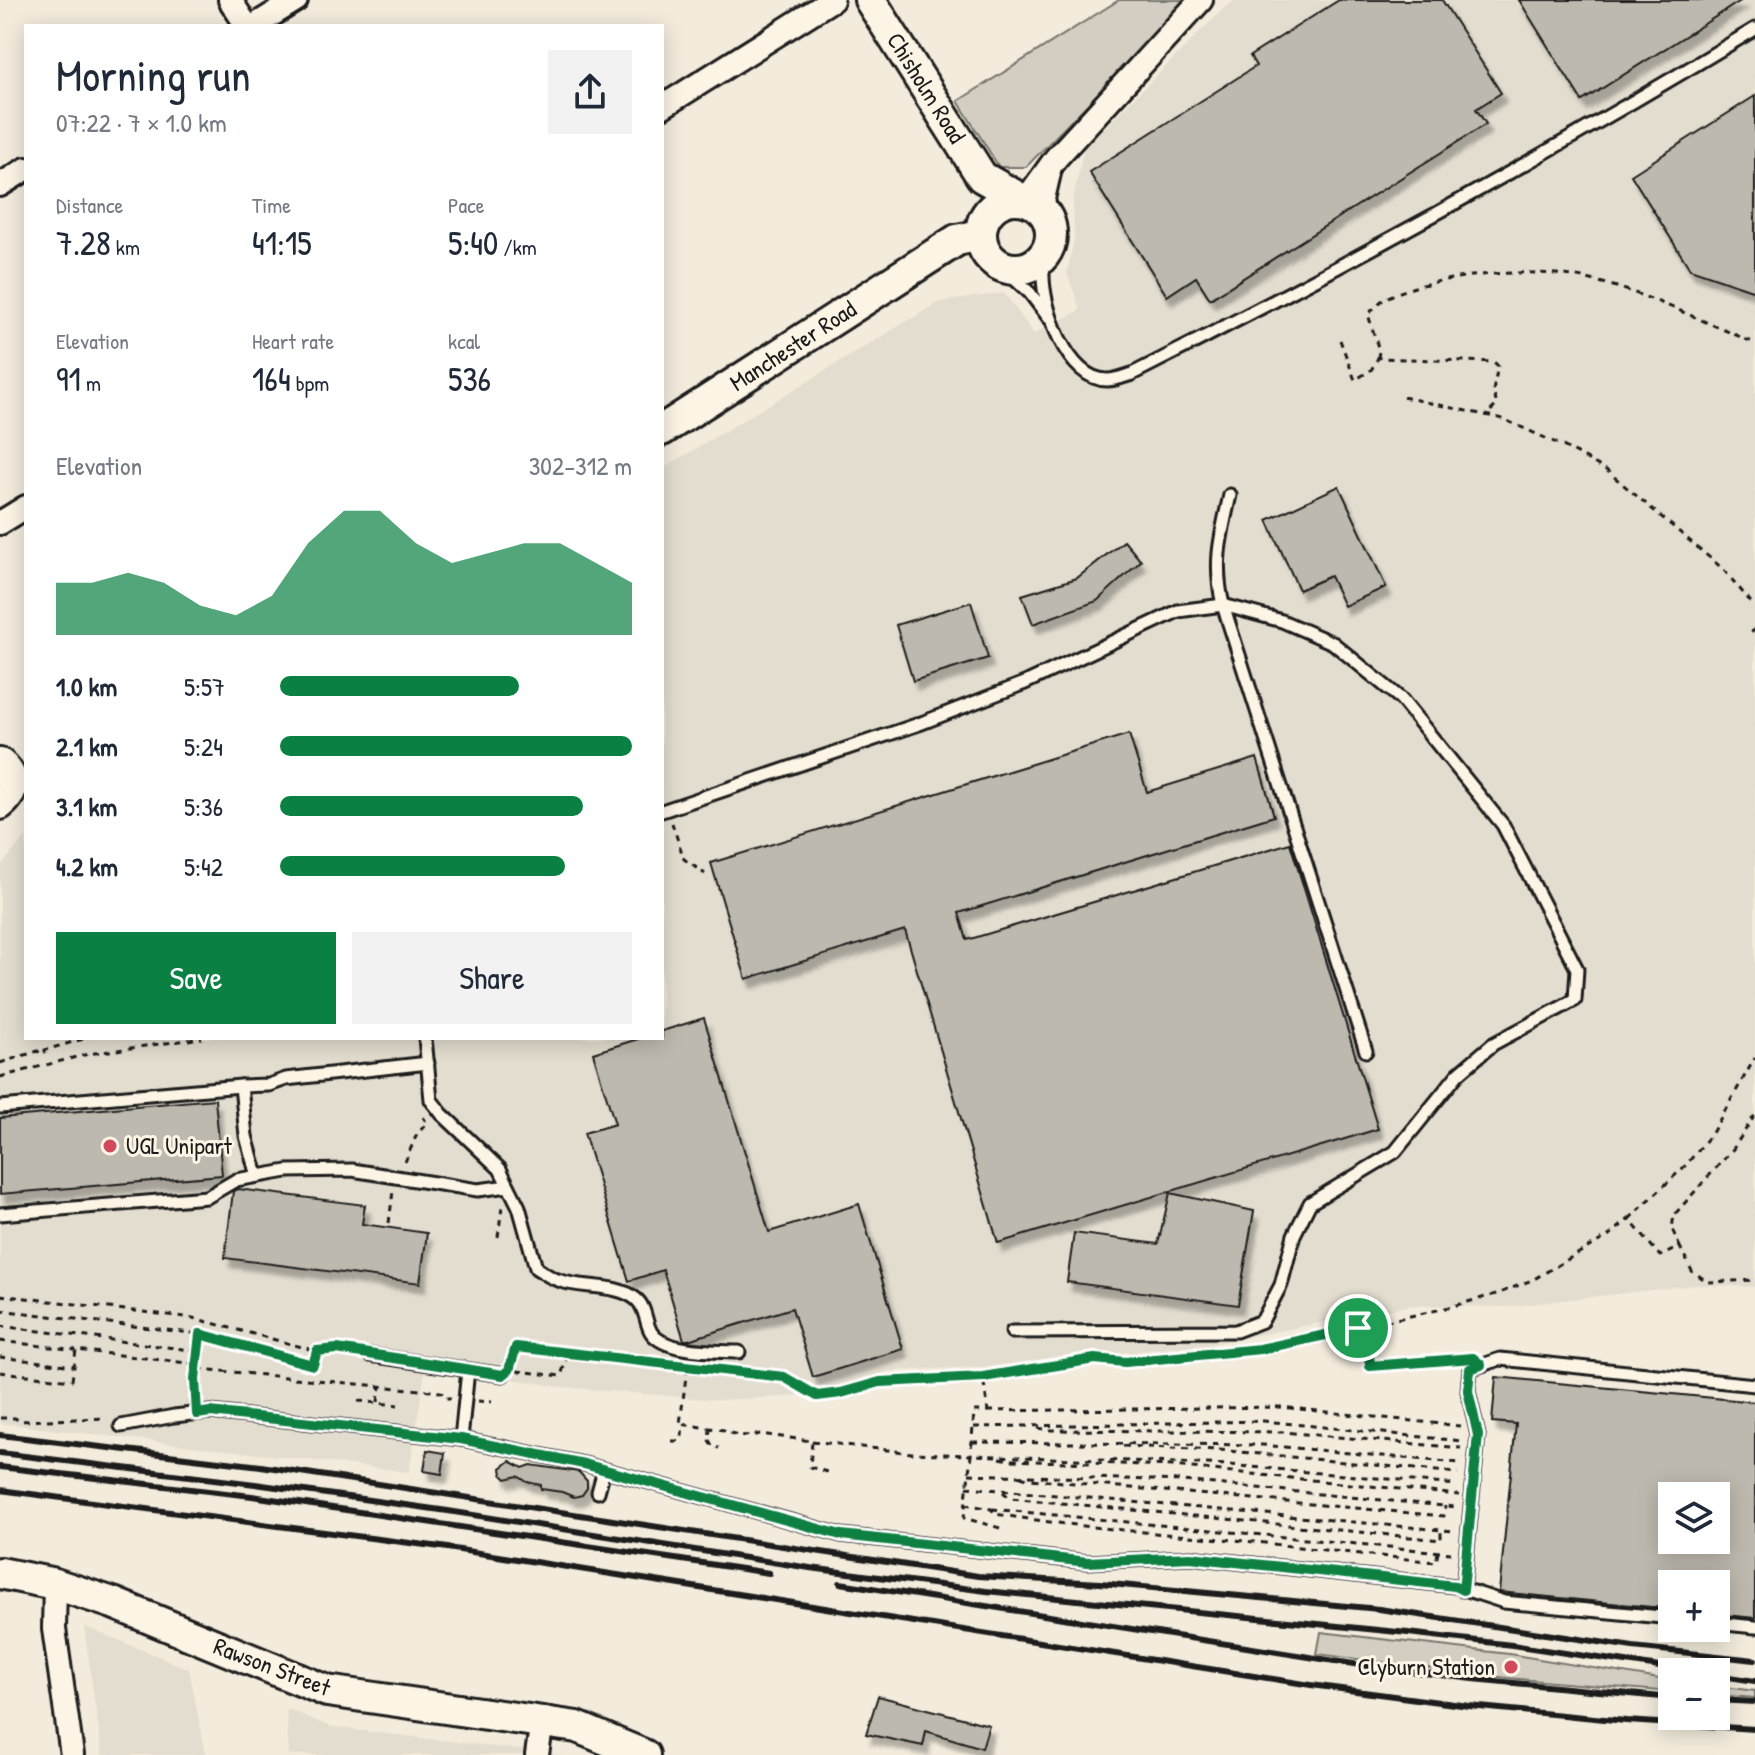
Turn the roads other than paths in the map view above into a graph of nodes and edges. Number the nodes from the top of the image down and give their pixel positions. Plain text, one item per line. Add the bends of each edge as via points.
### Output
1 (230, 0) edge
2 (296, 0) edge
3 (832, 0) edge
4 (870, 0) edge
5 (1201, 0) edge
6 (246, 24) edge
7 (257, 24) edge
8 (1755, 29) edge
9 (664, 106) edge
10 (24, 170) edge
11 (982, 177) junction
12 (0, 185) edge
13 (1031, 206) junction
14 (988, 245) junction
15 (1048, 248) junction
16 (1054, 325) junction
17 (664, 429) edge
18 (1230, 495) dead end
19 (24, 508) edge
20 (0, 523) edge
21 (1223, 605) junction
22 (665, 810) edge
23 (425, 1040) edge
24 (1366, 1051) dead end
25 (428, 1063) junction
26 (241, 1086) junction
27 (0, 1107) edge
28 (257, 1176) junction
29 (508, 1186) junction
30 (0, 1214) edge
31 (1012, 1332) dead end
32 (739, 1352) dead end
33 (370, 1355) road end
34 (468, 1370) junction
35 (503, 1375) dead end
36 (1755, 1385) edge
37 (121, 1426) road end
38 (461, 1439) junction
39 (604, 1470) junction
40 (598, 1492) dead end
41 (0, 1573) edge
42 (55, 1584) junction
43 (1463, 1590) junction
44 (1658, 1617) edge
45 (1730, 1624) edge
46 (1755, 1627) edge
47 (542, 1720) junction
48 (72, 1755) edge
49 (537, 1755) edge
50 (644, 1755) edge

1 - 6 street
2 - 7 street
3 - 9 street
4 - 11 main road, Chisholm Road
5 - 13 street via 1056,158
8 - 16 lane via 1409,230 1132,374 1109,380 1091,376 1077,367
10 - 12 street
11 - 13 main road, Chisholm Road
11 - 14 main road
13 - 14 main road via 1009,200 988,212
13 - 15 main road via 1050,227
14 - 15 main road via 1023,268
14 - 16 lane
14 - 17 main road, Manchester Road via 924,262
15 - 16 lane via 1043,272
18 - 21 lane via 1217,576
19 - 20 street
21 - 22 lane via 1178,611 1025,683
21 - 24 lane
21 - 31 lane via 1282,621 1333,643 1401,699 1503,825 1577,969 1575,1000 1493,1044 1458,1074 1395,1152 1310,1203 1294,1235 1281,1285 1262,1321 1236,1331
23 - 25 lane
25 - 26 lane
25 - 29 lane via 431,1100 500,1169
26 - 27 lane
26 - 28 lane
28 - 29 lane via 352,1170 478,1190
28 - 30 lane via 226,1184 207,1197
29 - 32 lane via 536,1268 559,1281 635,1298 658,1340 679,1348
33 - 34 lane
34 - 35 lane
34 - 38 lane
36 - 43 lane via 1500,1359 1470,1369 1477,1446
37 - 38 lane via 210,1412
38 - 39 lane
39 - 40 lane
39 - 43 lane via 841,1535 1088,1562 1190,1557
41 - 42 main road, Rawson Street
42 - 47 main road, Rawson Street via 327,1691
42 - 48 street via 54,1629
43 - 44 lane via 1504,1602
45 - 46 lane
47 - 49 street
47 - 50 main road, Rawson Street via 577,1727

